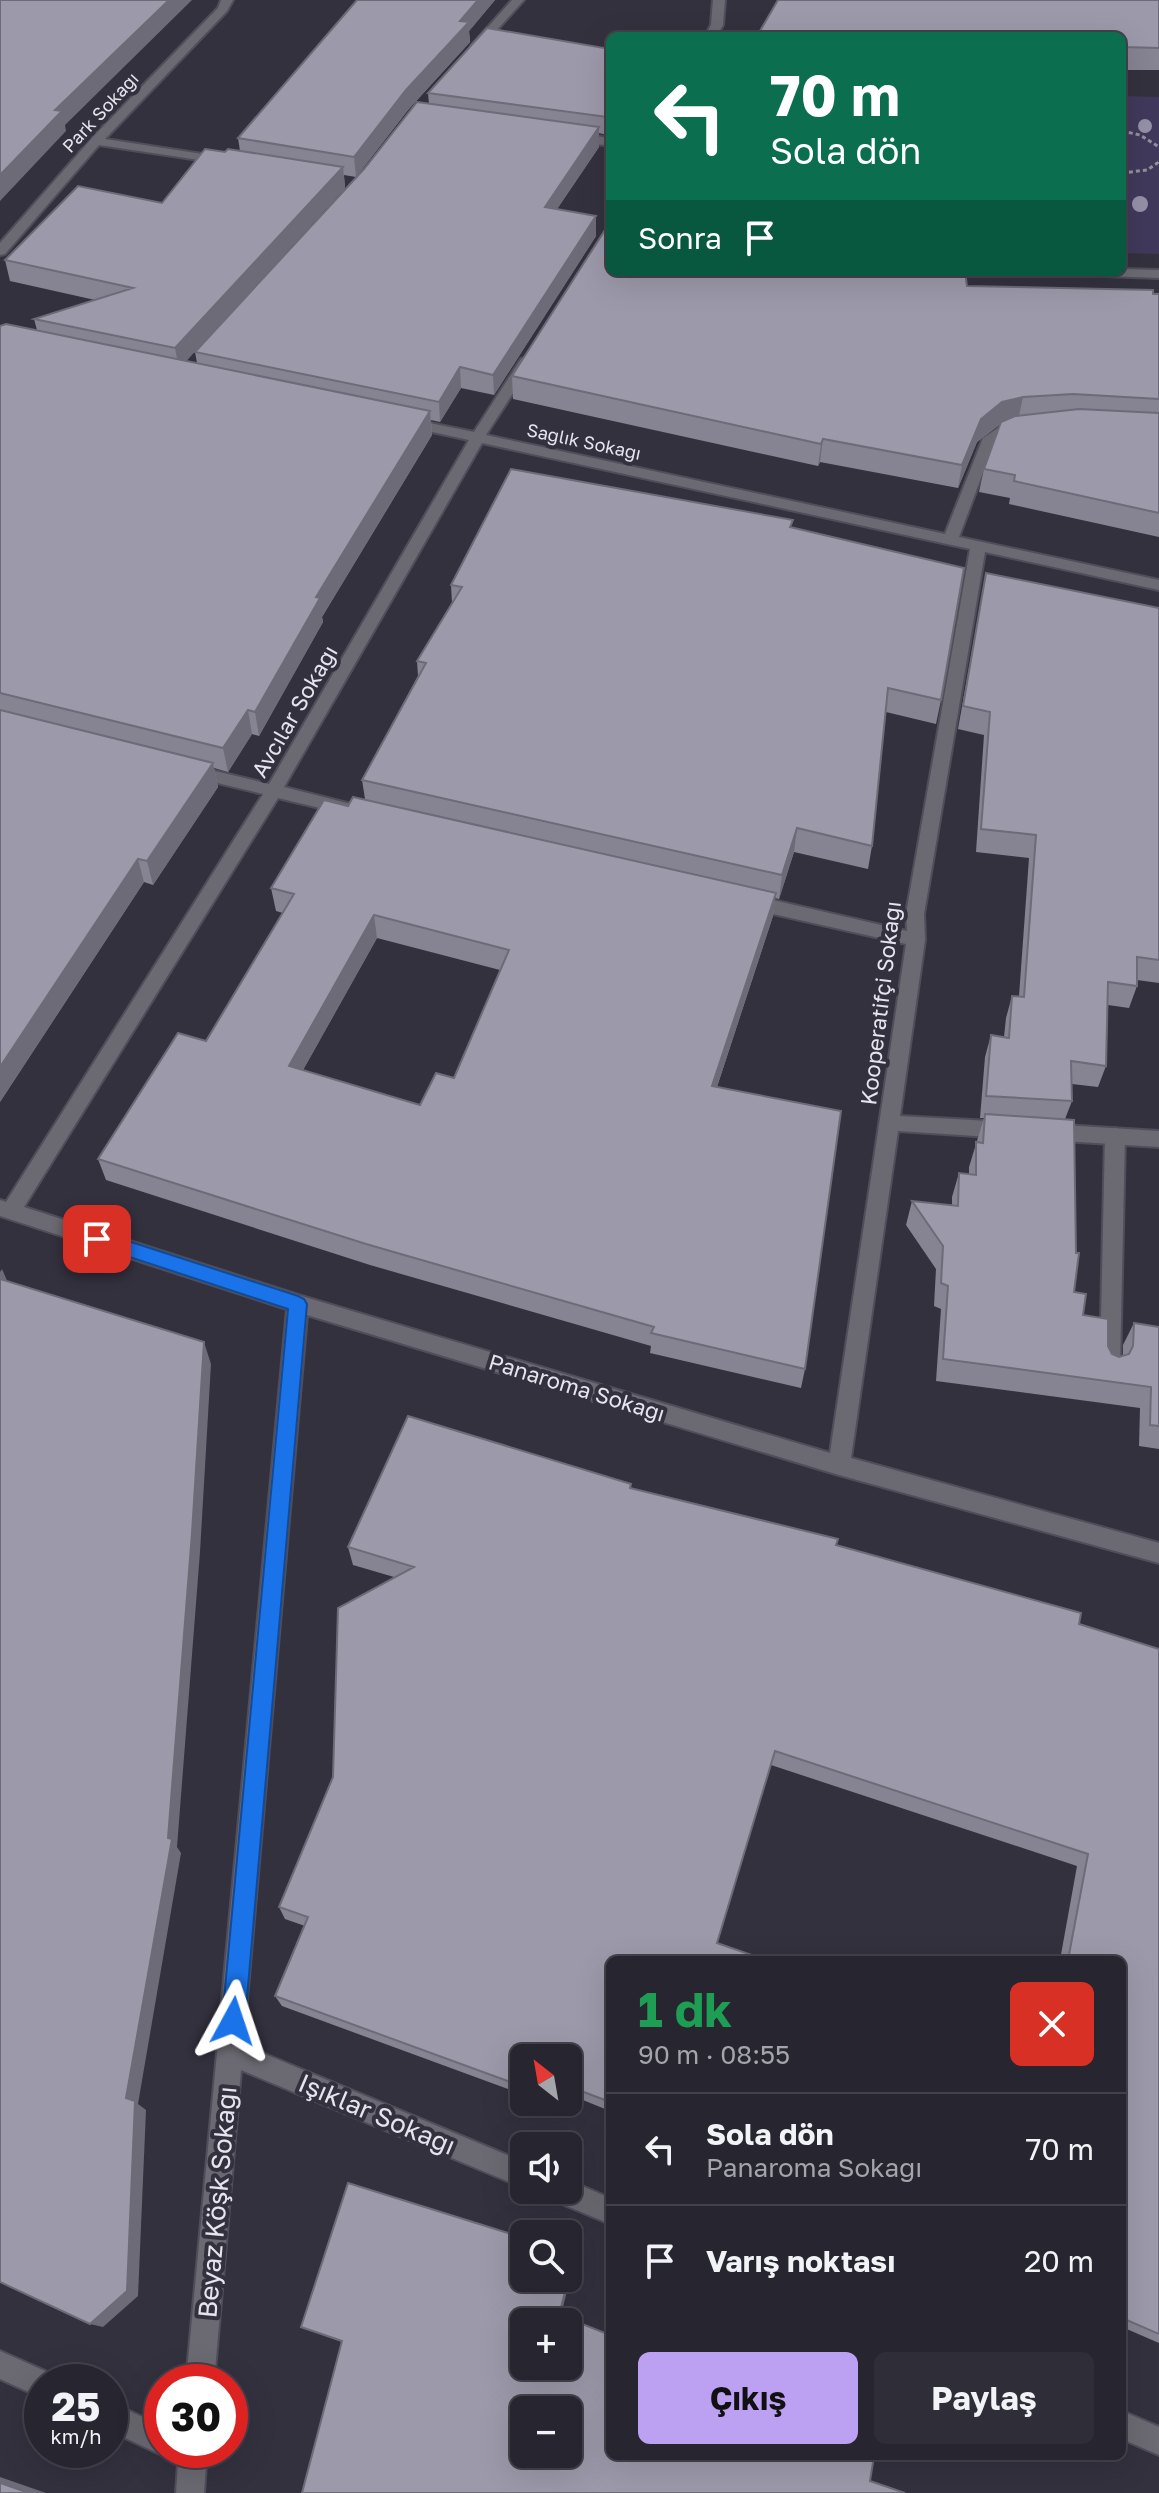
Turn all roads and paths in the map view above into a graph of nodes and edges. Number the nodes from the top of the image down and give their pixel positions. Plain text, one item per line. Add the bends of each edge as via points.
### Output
1 (227, 0) edge
2 (518, 0) edge
3 (719, 0) edge
4 (713, 32) edge
5 (466, 58) edge
6 (1126, 132) edge
7 (565, 136) edge
8 (96, 141) junction
9 (606, 141) edge
10 (1159, 147) edge
11 (1159, 162) edge
12 (236, 164) edge
13 (1126, 173) edge
14 (0, 251) edge
15 (1126, 273) edge
16 (1159, 274) edge
17 (536, 347) edge
18 (385, 418) edge
19 (1038, 425) edge
20 (478, 437) junction
21 (949, 542) junction
22 (978, 548) junction
23 (1159, 585) edge
24 (167, 765) edge
25 (273, 792) junction
26 (365, 813) edge
27 (732, 898) edge
28 (916, 940) junction
29 (889, 1123) junction
30 (1115, 1136) junction
31 (1159, 1139) edge
32 (5, 1210) edge
33 (298, 1304) junction
34 (1110, 1367) edge
35 (839, 1465) junction
36 (1159, 1553) edge
37 (231, 2053) junction
38 (510, 2169) edge
39 (582, 2199) edge
40 (606, 2209) edge
41 (202, 2364) edge
42 (0, 2365) edge
43 (24, 2376) edge
44 (1126, 2427) edge
45 (1159, 2441) edge
46 (189, 2468) edge
47 (190, 2493) edge

1 - 8 street, Park Sokağı
2 - 5 street
3 - 4 street
6 - 10 path
7 - 9 street
8 - 12 street
8 - 14 street, Park Sokağı
11 - 13 path
15 - 16 street
17 - 20 street, Avcılar Sokağı
18 - 20 street, Sağlık Sokağı
19 - 21 street via 1003,431 988,441
20 - 21 street, Sağlık Sokağı
20 - 25 street, Avcılar Sokağı
21 - 22 street, Sağlık Sokağı
22 - 23 street, Sağlık Sokağı
22 - 28 street, Kooperatifçi Sokağı via 915,914
24 - 25 street
25 - 26 street
25 - 32 street, Avcılar Sokağı
27 - 28 street
28 - 29 street, Kooperatifçi Sokağı
29 - 30 street
29 - 35 street, Kooperatifçi Sokağı
30 - 31 street
30 - 34 street
32 - 33 street, Panaroma Sokağı
33 - 35 street, Panaroma Sokağı
33 - 37 street, Beyaz Köşk Sokağı
35 - 36 street, Panaroma Sokağı
37 - 38 street, Işıklar Sokağı
37 - 41 street, Beyaz Köşk Sokağı
39 - 40 street
42 - 43 street
44 - 45 street
46 - 47 street

